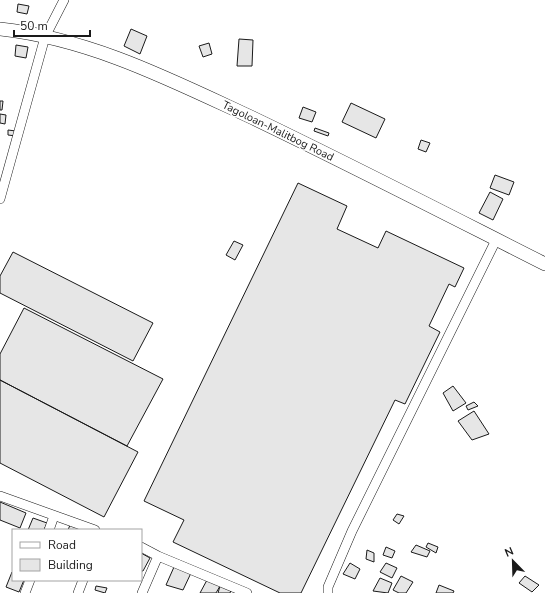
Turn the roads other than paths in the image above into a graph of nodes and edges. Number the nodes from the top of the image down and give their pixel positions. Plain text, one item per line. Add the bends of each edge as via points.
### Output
1 (64, 0) edge
2 (0, 29) edge
3 (45, 37) junction
4 (0, 199) edge
5 (496, 240) junction
6 (545, 264) edge
7 (0, 496) edge
8 (54, 516) junction
9 (49, 529) edge
10 (92, 529) edge
11 (142, 548) edge
12 (158, 556) junction
13 (30, 581) edge
14 (82, 581) edge
15 (26, 593) edge
16 (78, 593) edge
17 (142, 593) edge
18 (247, 593) edge
19 (328, 593) edge

1 - 3 street
2 - 3 main road, Tagoloan-Malitbog Road
3 - 4 street
3 - 5 main road, Tagoloan-Malitbog Road via 93,49 151,70
5 - 6 main road, Tagoloan-Malitbog Road
5 - 19 street via 352,531
7 - 8 street
8 - 9 street
8 - 10 street
11 - 12 street
12 - 17 street
12 - 18 street
13 - 15 street
14 - 16 street

